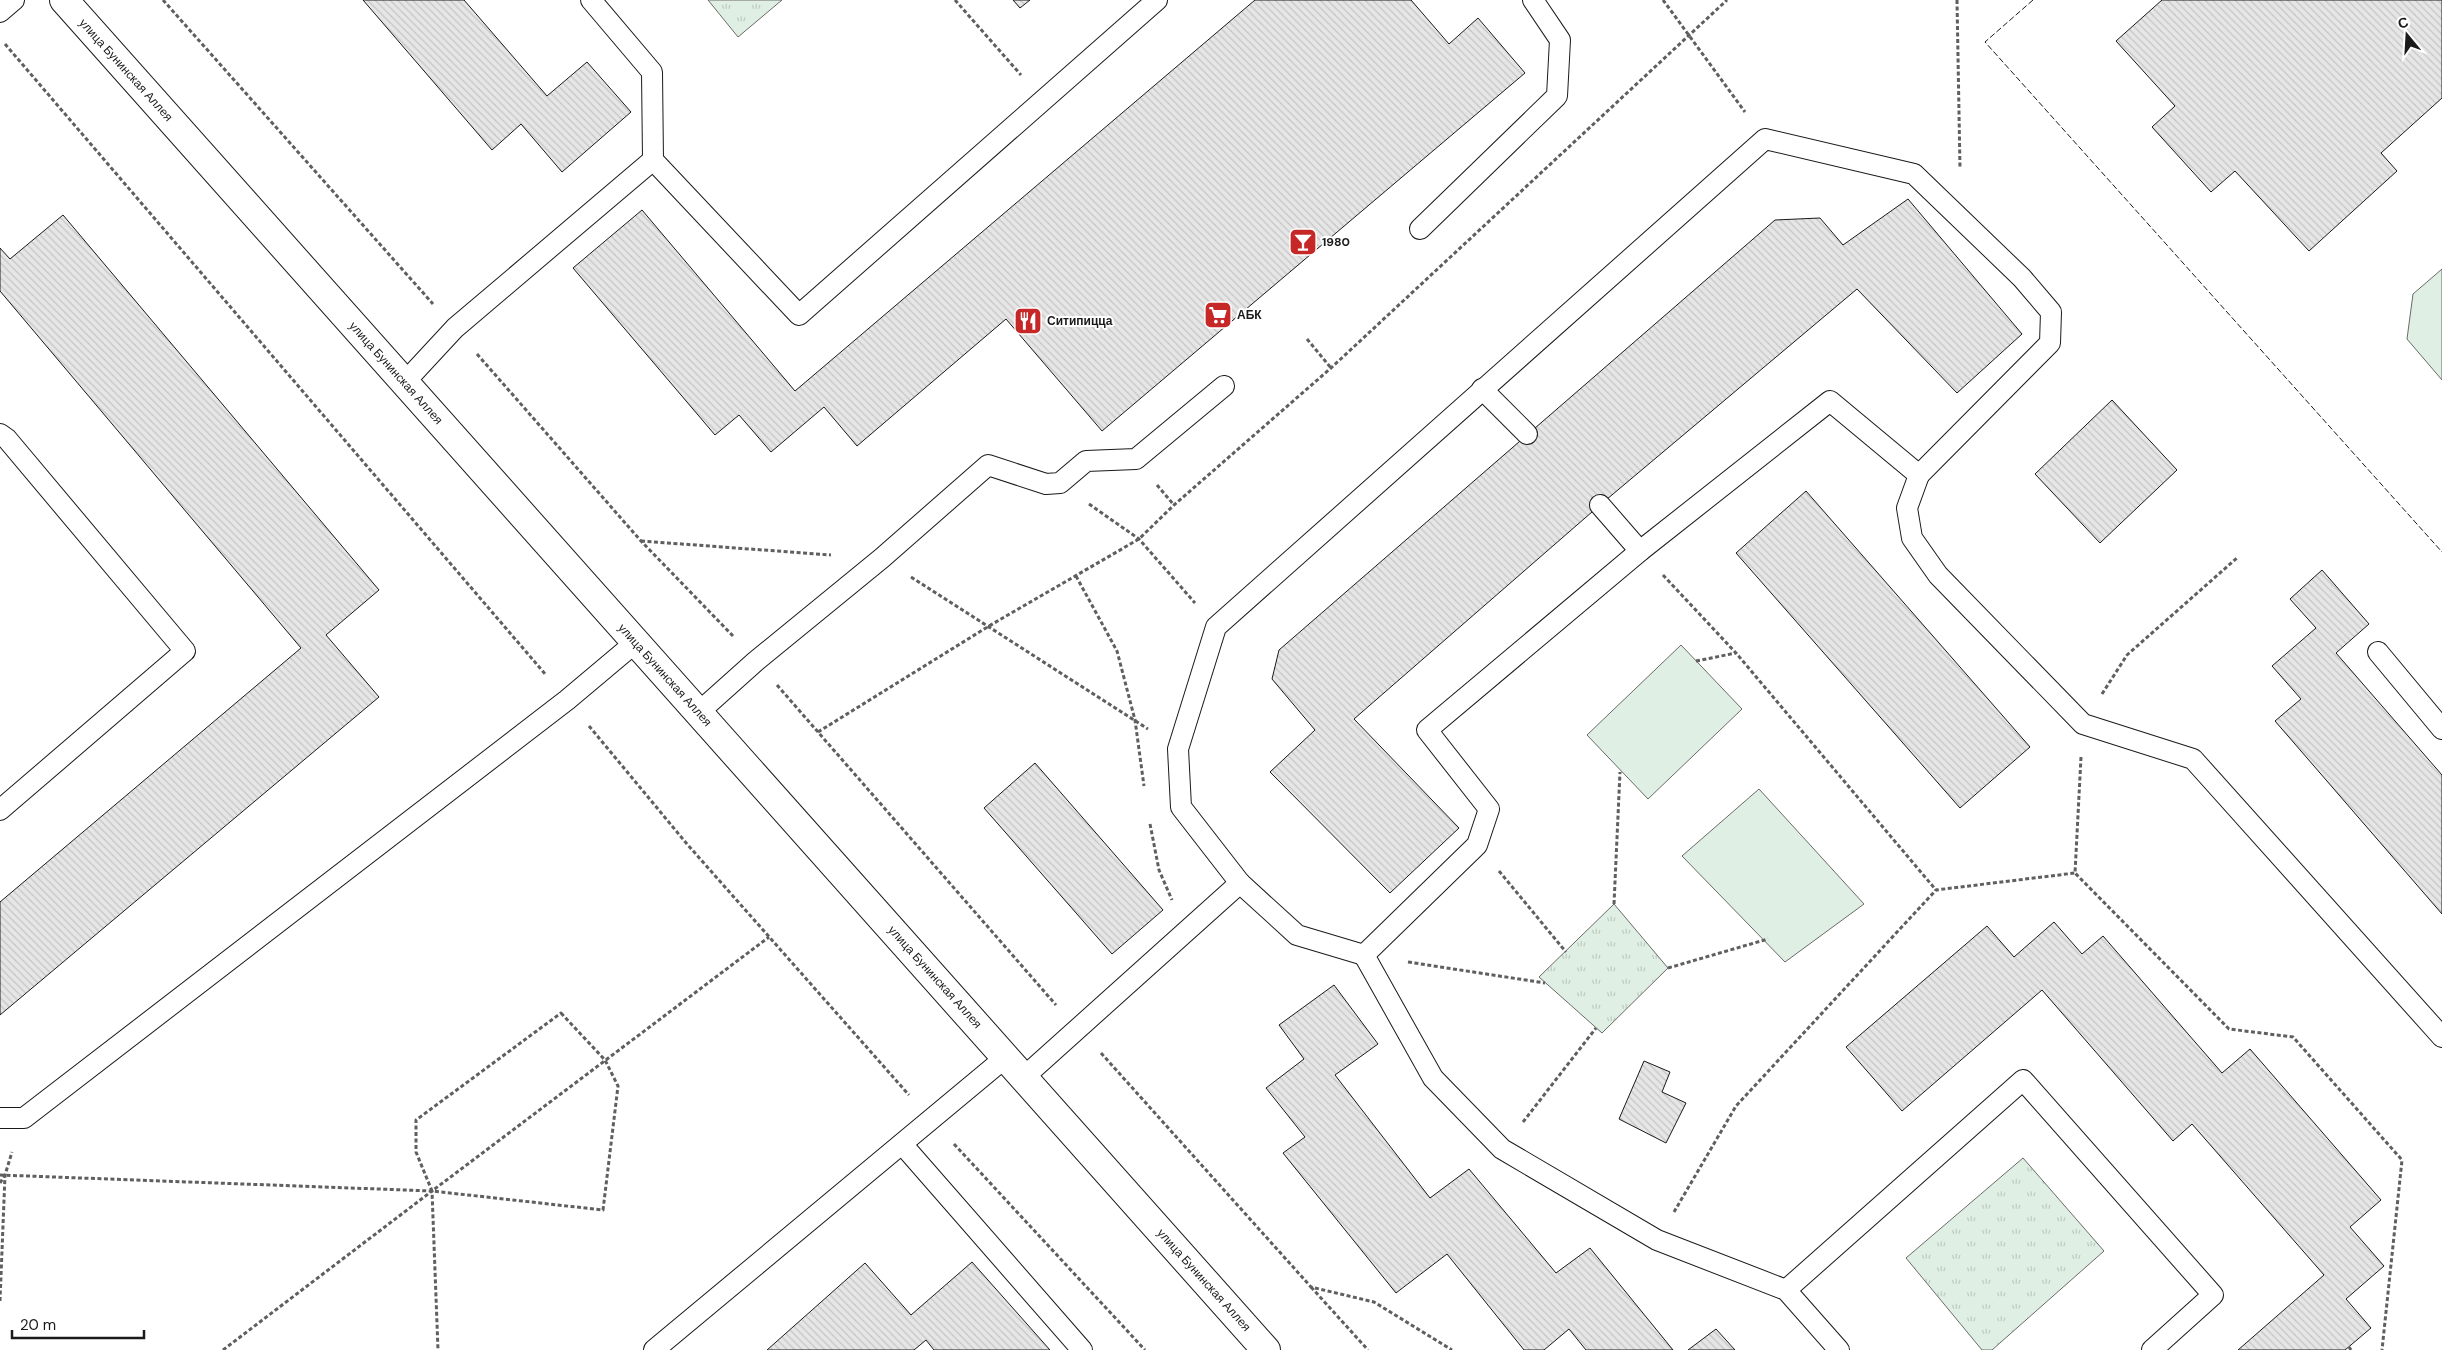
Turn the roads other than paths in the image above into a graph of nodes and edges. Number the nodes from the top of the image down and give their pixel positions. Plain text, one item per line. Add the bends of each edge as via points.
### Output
1 (14, 0) edge
2 (64, 0) edge
3 (591, 0) edge
4 (1157, 0) edge
5 (1533, 0) edge
6 (0, 12) edge
7 (653, 160) junction
8 (1420, 229) dead end
9 (404, 383) junction
10 (1224, 386) dead end
11 (1482, 389) junction
12 (0, 434) edge
13 (1528, 434) dead end
14 (1919, 475) junction
15 (1600, 505) dead end
16 (1640, 551) junction
17 (636, 642) junction
18 (2378, 652) dead end
19 (699, 712) junction
20 (2442, 729) edge
21 (0, 810) edge
22 (1240, 883) junction
23 (1364, 955) junction
24 (2439, 1028) edge
25 (1015, 1067) junction
26 (0, 1118) edge
27 (902, 1144) junction
28 (1786, 1290) junction
29 (654, 1350) edge
30 (1082, 1350) edge
31 (1266, 1350) edge
32 (1839, 1350) edge
33 (2152, 1350) edge

1 - 6 lane
2 - 9 street, улица Бунинская Аллея
3 - 7 lane via 652,72
4 - 7 lane via 799,315
5 - 8 lane via 1560,40 1557,96
7 - 9 lane via 455,328
9 - 17 street, улица Бунинская Аллея
10 - 19 lane via 1136,459 1086,461 1060,483 1046,484 988,465
11 - 13 lane
11 - 14 lane via 1765,139 1914,174 2022,278 2051,312 2050,343
11 - 22 lane via 1216,627 1178,749 1181,807
12 - 21 lane via 185,651
14 - 16 lane via 1830,401
14 - 24 lane via 1907,508 1912,538 1938,575 2083,724 2193,759
15 - 16 lane
16 - 23 lane via 1427,730 1489,809 1477,845
17 - 19 street, улица Бунинская Аллея
17 - 26 lane via 567,700 24,1118
18 - 20 lane
19 - 25 street, улица Бунинская Аллея
22 - 23 lane via 1297,935
22 - 25 lane via 1078,1028
23 - 28 lane via 1433,1078 1502,1149 1657,1240
25 - 27 lane
25 - 31 street, улица Бунинская Аллея
27 - 29 lane
27 - 30 lane
28 - 32 lane
28 - 33 lane via 2023,1080 2213,1295

